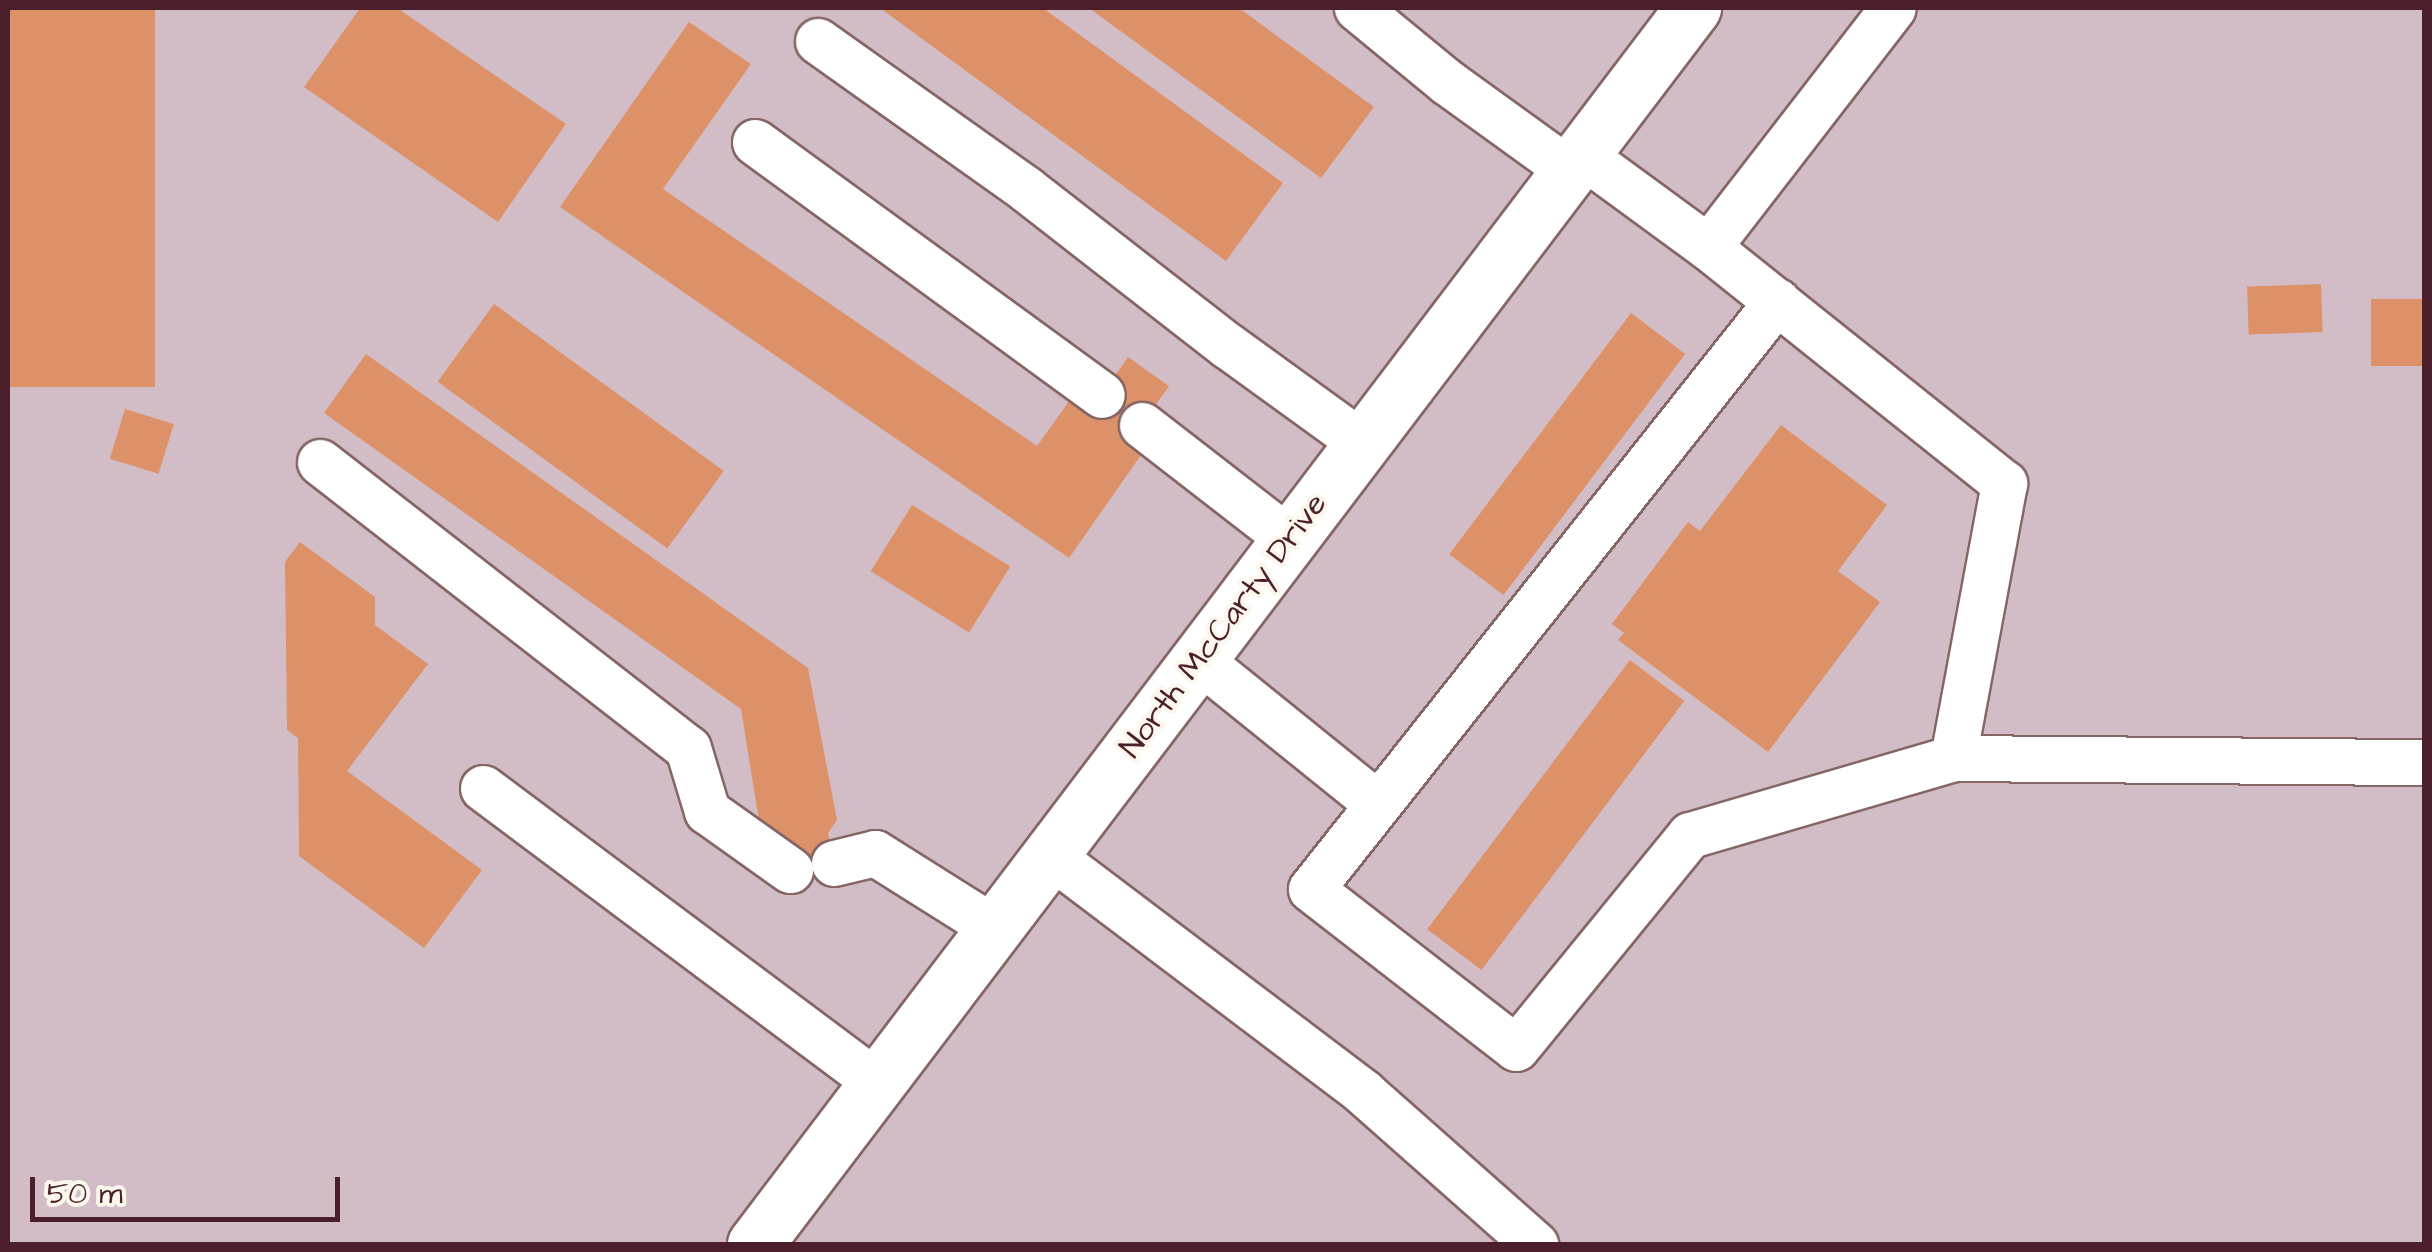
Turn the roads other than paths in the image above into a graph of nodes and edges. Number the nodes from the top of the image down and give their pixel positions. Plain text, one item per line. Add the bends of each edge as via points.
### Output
1 (1357, 8) edge
2 (1692, 8) edge
3 (1892, 8) edge
4 (818, 41) dead end
5 (756, 142) dead end
6 (1575, 162) junction
7 (1708, 247) junction
8 (1776, 302) junction
9 (1102, 395) dead end
10 (1142, 425) dead end
11 (1362, 443) junction
12 (320, 462) dead end
13 (1289, 538) junction
14 (1198, 660) junction
15 (1953, 758) junction
16 (2424, 762) edge
17 (483, 788) dead end
18 (1378, 804) junction
19 (1050, 855) junction
20 (834, 863) dead end
21 (790, 870) dead end
22 (994, 928) junction
23 (878, 1083) junction
24 (755, 1244) edge
25 (1535, 1244) edge

1 - 6 lane via 1447,82
2 - 6 main road, North McCarty Drive
3 - 7 lane
4 - 11 lane
5 - 9 lane
6 - 7 lane
6 - 11 main road, North McCarty Drive
7 - 8 lane
8 - 15 lane via 2004,483
8 - 18 lane
10 - 13 lane
11 - 13 main road, North McCarty Drive
12 - 21 lane via 688,748 707,811
13 - 14 main road, North McCarty Drive
14 - 18 lane
14 - 19 main road, North McCarty Drive
15 - 16 lane
15 - 18 lane via 1690,835 1516,1048 1311,889
17 - 23 lane
19 - 22 main road, North McCarty Drive
19 - 25 lane via 1363,1092
20 - 22 lane via 875,853
22 - 23 main road, North McCarty Drive
23 - 24 main road, North McCarty Drive

